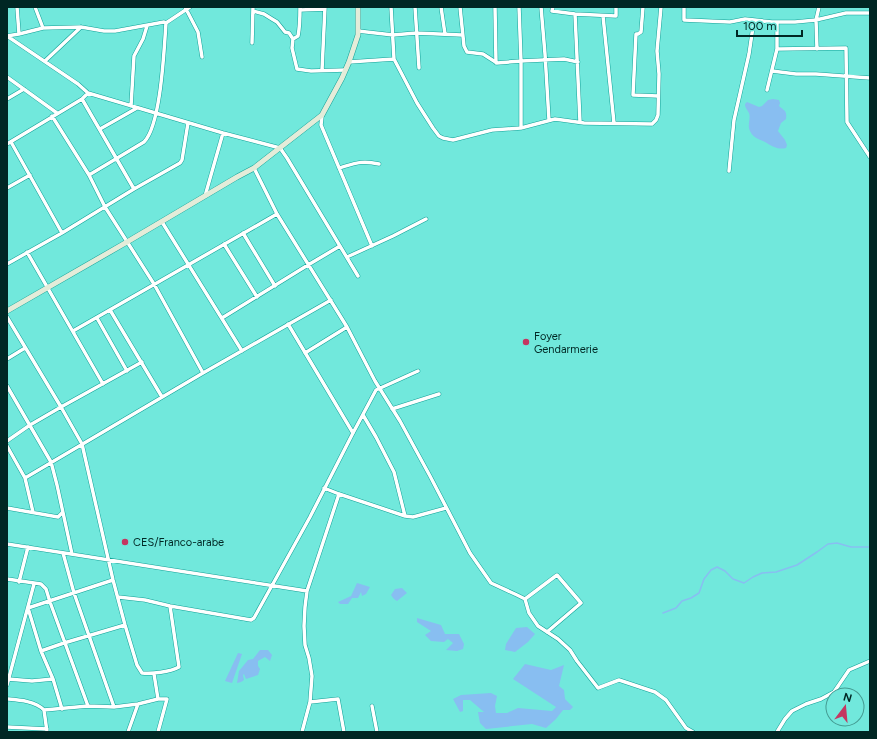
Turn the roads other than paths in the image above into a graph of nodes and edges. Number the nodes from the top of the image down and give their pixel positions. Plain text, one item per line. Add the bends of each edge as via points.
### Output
1 (17, 7) edge
2 (35, 7) edge
3 (358, 7) edge
4 (391, 7) edge
5 (415, 7) edge
6 (441, 7) edge
7 (460, 7) edge
8 (495, 7) edge
9 (519, 7) edge
10 (541, 7) edge
11 (553, 7) edge
12 (616, 7) edge
13 (643, 7) edge
14 (661, 7) edge
15 (684, 7) edge
16 (819, 7) edge
17 (187, 8) edge
18 (325, 8) edge
19 (253, 9) edge
20 (300, 9) edge
21 (870, 13) edge
22 (575, 14) junction
23 (603, 16) junction
24 (754, 20) junction
25 (816, 20) junction
26 (777, 22) junction
27 (166, 24) junction
28 (147, 26) junction
29 (81, 27) junction
30 (43, 28) junction
31 (358, 31) junction
32 (416, 33) junction
33 (19, 34) junction
34 (445, 34) junction
35 (393, 35) junction
36 (462, 35) junction
37 (7, 36) edge
38 (293, 39) junction
39 (252, 43) dead end
40 (777, 49) junction
41 (817, 49) junction
42 (202, 57) dead end
43 (394, 60) junction
44 (546, 60) junction
45 (45, 61) junction
46 (521, 61) junction
47 (348, 62) junction
48 (578, 62) junction
49 (496, 63) junction
50 (419, 68) dead end
51 (322, 70) junction
52 (345, 70) junction
53 (772, 71) junction
54 (847, 76) junction
55 (7, 77) edge
56 (870, 78) edge
57 (24, 90) junction
58 (767, 90) dead end
59 (88, 94) junction
60 (658, 96) junction
61 (7, 99) edge
62 (82, 99) junction
63 (131, 106) junction
64 (137, 108) junction
65 (57, 113) junction
66 (156, 114) junction
67 (322, 115) junction
68 (52, 116) junction
69 (549, 120) junction
70 (580, 122) junction
71 (188, 123) junction
72 (614, 123) junction
73 (521, 128) junction
74 (100, 129) junction
75 (222, 133) junction
76 (12, 142) junction
77 (7, 144) edge
78 (280, 148) junction
79 (870, 157) edge
80 (116, 158) junction
81 (379, 164) dead end
82 (254, 168) junction
83 (339, 168) junction
84 (729, 171) dead end
85 (30, 175) junction
86 (89, 175) junction
87 (7, 188) edge
88 (134, 189) junction
89 (204, 197) junction
90 (105, 207) junction
91 (277, 214) junction
92 (426, 219) dead end
93 (162, 222) junction
94 (62, 233) junction
95 (243, 233) junction
96 (127, 242) junction
97 (224, 244) junction
98 (340, 246) junction
99 (372, 246) junction
100 (27, 252) junction
101 (347, 257) junction
102 (7, 264) edge
103 (189, 265) junction
104 (308, 265) junction
105 (358, 276) dead end
106 (154, 284) junction
107 (275, 286) junction
108 (48, 288) junction
109 (258, 297) junction
110 (331, 300) junction
111 (110, 310) junction
112 (7, 311) edge
113 (7, 317) edge
114 (97, 318) junction
115 (222, 318) junction
116 (288, 324) junction
117 (347, 327) junction
118 (73, 331) junction
119 (25, 348) junction
120 (242, 351) junction
121 (305, 353) junction
122 (7, 359) edge
123 (142, 362) junction
124 (127, 371) junction
125 (418, 371) dead end
126 (203, 373) junction
127 (103, 384) junction
128 (7, 386) edge
129 (380, 388) junction
130 (439, 394) dead end
131 (162, 397) junction
132 (62, 407) junction
133 (392, 409) junction
134 (363, 415) junction
135 (30, 426) junction
136 (352, 433) junction
137 (7, 441) edge
138 (82, 444) junction
139 (7, 446) edge
140 (51, 462) junction
141 (25, 478) junction
142 (324, 488) junction
143 (339, 494) junction
144 (7, 508) edge
145 (446, 508) junction
146 (33, 512) junction
147 (62, 513) junction
148 (405, 516) junction
149 (7, 544) edge
150 (28, 547) junction
151 (63, 553) junction
152 (72, 554) junction
153 (109, 560) junction
154 (7, 579) edge
155 (113, 580) junction
156 (19, 582) junction
157 (34, 584) junction
158 (272, 585) junction
159 (307, 591) junction
160 (74, 593) junction
161 (118, 597) junction
162 (525, 599) junction
163 (50, 602) junction
164 (170, 606) junction
165 (28, 608) junction
166 (125, 625) junction
167 (547, 632) junction
168 (89, 635) junction
169 (64, 643) junction
170 (41, 651) junction
171 (870, 661) edge
172 (154, 674) junction
173 (8, 679) edge
174 (53, 679) junction
175 (7, 685) edge
176 (7, 698) edge
177 (158, 699) junction
178 (310, 702) junction
179 (138, 704) junction
180 (88, 706) junction
181 (372, 706) dead end
182 (114, 707) junction
183 (62, 709) junction
184 (44, 710) junction
185 (7, 727) edge
186 (19, 727) junction
187 (47, 730) edge
188 (18, 732) edge
189 (128, 732) edge
190 (158, 732) edge
191 (302, 732) edge
192 (344, 732) edge
193 (377, 732) edge
194 (693, 732) edge
195 (777, 732) edge

1 - 33 street
2 - 30 street
3 - 31 street
4 - 35 street
5 - 32 street
6 - 34 street
7 - 36 street
8 - 49 street
9 - 46 street
10 - 44 street
11 - 22 street via 552,10
12 - 23 street via 616,16
13 - 60 street via 641,32 636,34 633,95
14 - 60 street via 657,52
15 - 24 street via 684,20
16 - 25 street
17 - 27 street
17 - 42 street via 198,32
18 - 20 street
18 - 51 street
19 - 38 street via 277,22
19 - 39 street
20 - 38 street via 298,36
21 - 25 street via 846,13
22 - 23 street
22 - 48 street
23 - 72 street
24 - 26 street
24 - 84 street via 734,120
25 - 26 street
25 - 41 street
26 - 40 street
27 - 28 street via 164,22
27 - 66 street
28 - 29 street via 115,32
28 - 63 street via 134,56
29 - 30 street
29 - 45 street
30 - 33 street
31 - 35 street
31 - 47 street
32 - 34 street
32 - 35 street
32 - 50 street
33 - 37 street
34 - 36 street
35 - 43 street
36 - 49 street via 466,51 483,54
37 - 45 street
38 - 51 street via 292,48 297,69
40 - 41 street
40 - 53 street
41 - 54 street via 846,48
43 - 47 street
43 - 73 street via 429,123 443,138 453,140 492,130
44 - 46 street
44 - 48 street
44 - 69 street
45 - 59 street
46 - 49 street
46 - 73 street
47 - 52 street
48 - 70 street
51 - 52 street
52 - 67 street
53 - 54 street
53 - 58 street
54 - 56 street
54 - 79 street via 847,122
55 - 57 street
57 - 61 street
57 - 65 street
59 - 62 street
59 - 63 street
60 - 72 street via 658,115 652,124
62 - 65 street
62 - 74 street
63 - 64 street
64 - 66 street
64 - 74 street
65 - 68 street
66 - 71 street
66 - 80 street via 147,139
67 - 78 street
67 - 83 street via 320,125
68 - 76 street
68 - 86 street
69 - 70 street
69 - 73 street
70 - 72 street
71 - 75 street
71 - 88 street via 180,163
74 - 80 street
75 - 78 street
75 - 89 street
76 - 77 street
76 - 85 street
78 - 82 street
78 - 98 street
80 - 86 street
80 - 88 street
81 - 83 street via 358,162
82 - 89 street
82 - 91 street
83 - 99 street
85 - 87 street
85 - 94 street
86 - 90 street
88 - 90 street
89 - 93 street
90 - 94 street
90 - 96 street
91 - 95 street
91 - 104 street
92 - 99 street
93 - 96 street
93 - 103 street
94 - 100 street
95 - 97 street
95 - 107 street
96 - 106 street
96 - 108 street
97 - 103 street
97 - 109 street
98 - 101 street
98 - 104 street
99 - 101 street
100 - 102 street
100 - 108 street
101 - 105 street
103 - 106 street
103 - 115 street
104 - 107 street
104 - 110 street
106 - 111 street
106 - 126 street
107 - 109 street
108 - 112 street
108 - 118 street
109 - 115 street
110 - 116 street
110 - 117 street
111 - 114 street
111 - 123 street
113 - 119 street
114 - 118 street
114 - 124 street
115 - 120 street
116 - 120 street
116 - 121 street
117 - 121 street
117 - 129 street
118 - 127 street
119 - 122 street
119 - 132 street
120 - 126 street
121 - 136 street
123 - 124 street
123 - 131 street
124 - 127 street
125 - 129 street
126 - 131 street
127 - 132 street
128 - 135 street
129 - 133 street
129 - 134 street via 376,390
130 - 133 street
131 - 138 street
132 - 135 street
132 - 138 street
133 - 145 street
134 - 136 street
134 - 148 street via 394,472
135 - 137 street
135 - 140 street
136 - 142 street
138 - 140 street
138 - 153 street
139 - 141 street
140 - 141 street
140 - 147 street
141 - 146 street
142 - 143 street
142 - 158 street
143 - 148 street
143 - 159 street
144 - 146 street
145 - 148 street via 412,517
145 - 162 street via 470,553 491,583
146 - 147 street via 58,517
147 - 152 street
149 - 150 street
150 - 151 street
150 - 156 street
151 - 152 street
151 - 160 street
152 - 153 street
153 - 155 street
153 - 158 street
154 - 156 street
155 - 160 street
155 - 161 street
156 - 157 street
157 - 163 street via 41,584
157 - 165 street
158 - 159 street
158 - 164 street via 251,620
159 - 178 street via 304,626 305,645 312,676
160 - 163 street
160 - 168 street
161 - 164 street
161 - 166 street
162 - 167 street via 529,613 538,626
162 - 167 street via 557,575 581,604
163 - 165 street
163 - 169 street
164 - 172 street via 179,667
165 - 170 street
165 - 173 street
166 - 168 street
166 - 172 street via 141,672
167 - 194 street via 570,650 598,688 619,680 655,692 666,700 686,728
168 - 169 street
168 - 182 street
169 - 170 street
169 - 180 street
170 - 174 street
171 - 195 street via 849,670 834,692 792,711
172 - 177 street
173 - 174 street
173 - 175 street
174 - 183 street
176 - 184 street via 36,704
177 - 179 street
177 - 190 street via 167,699
178 - 191 street
178 - 192 street via 338,699
179 - 182 street
179 - 189 street
180 - 182 street
180 - 183 street
181 - 193 street
183 - 184 street
184 - 187 street
185 - 186 street
186 - 187 street
186 - 188 street

